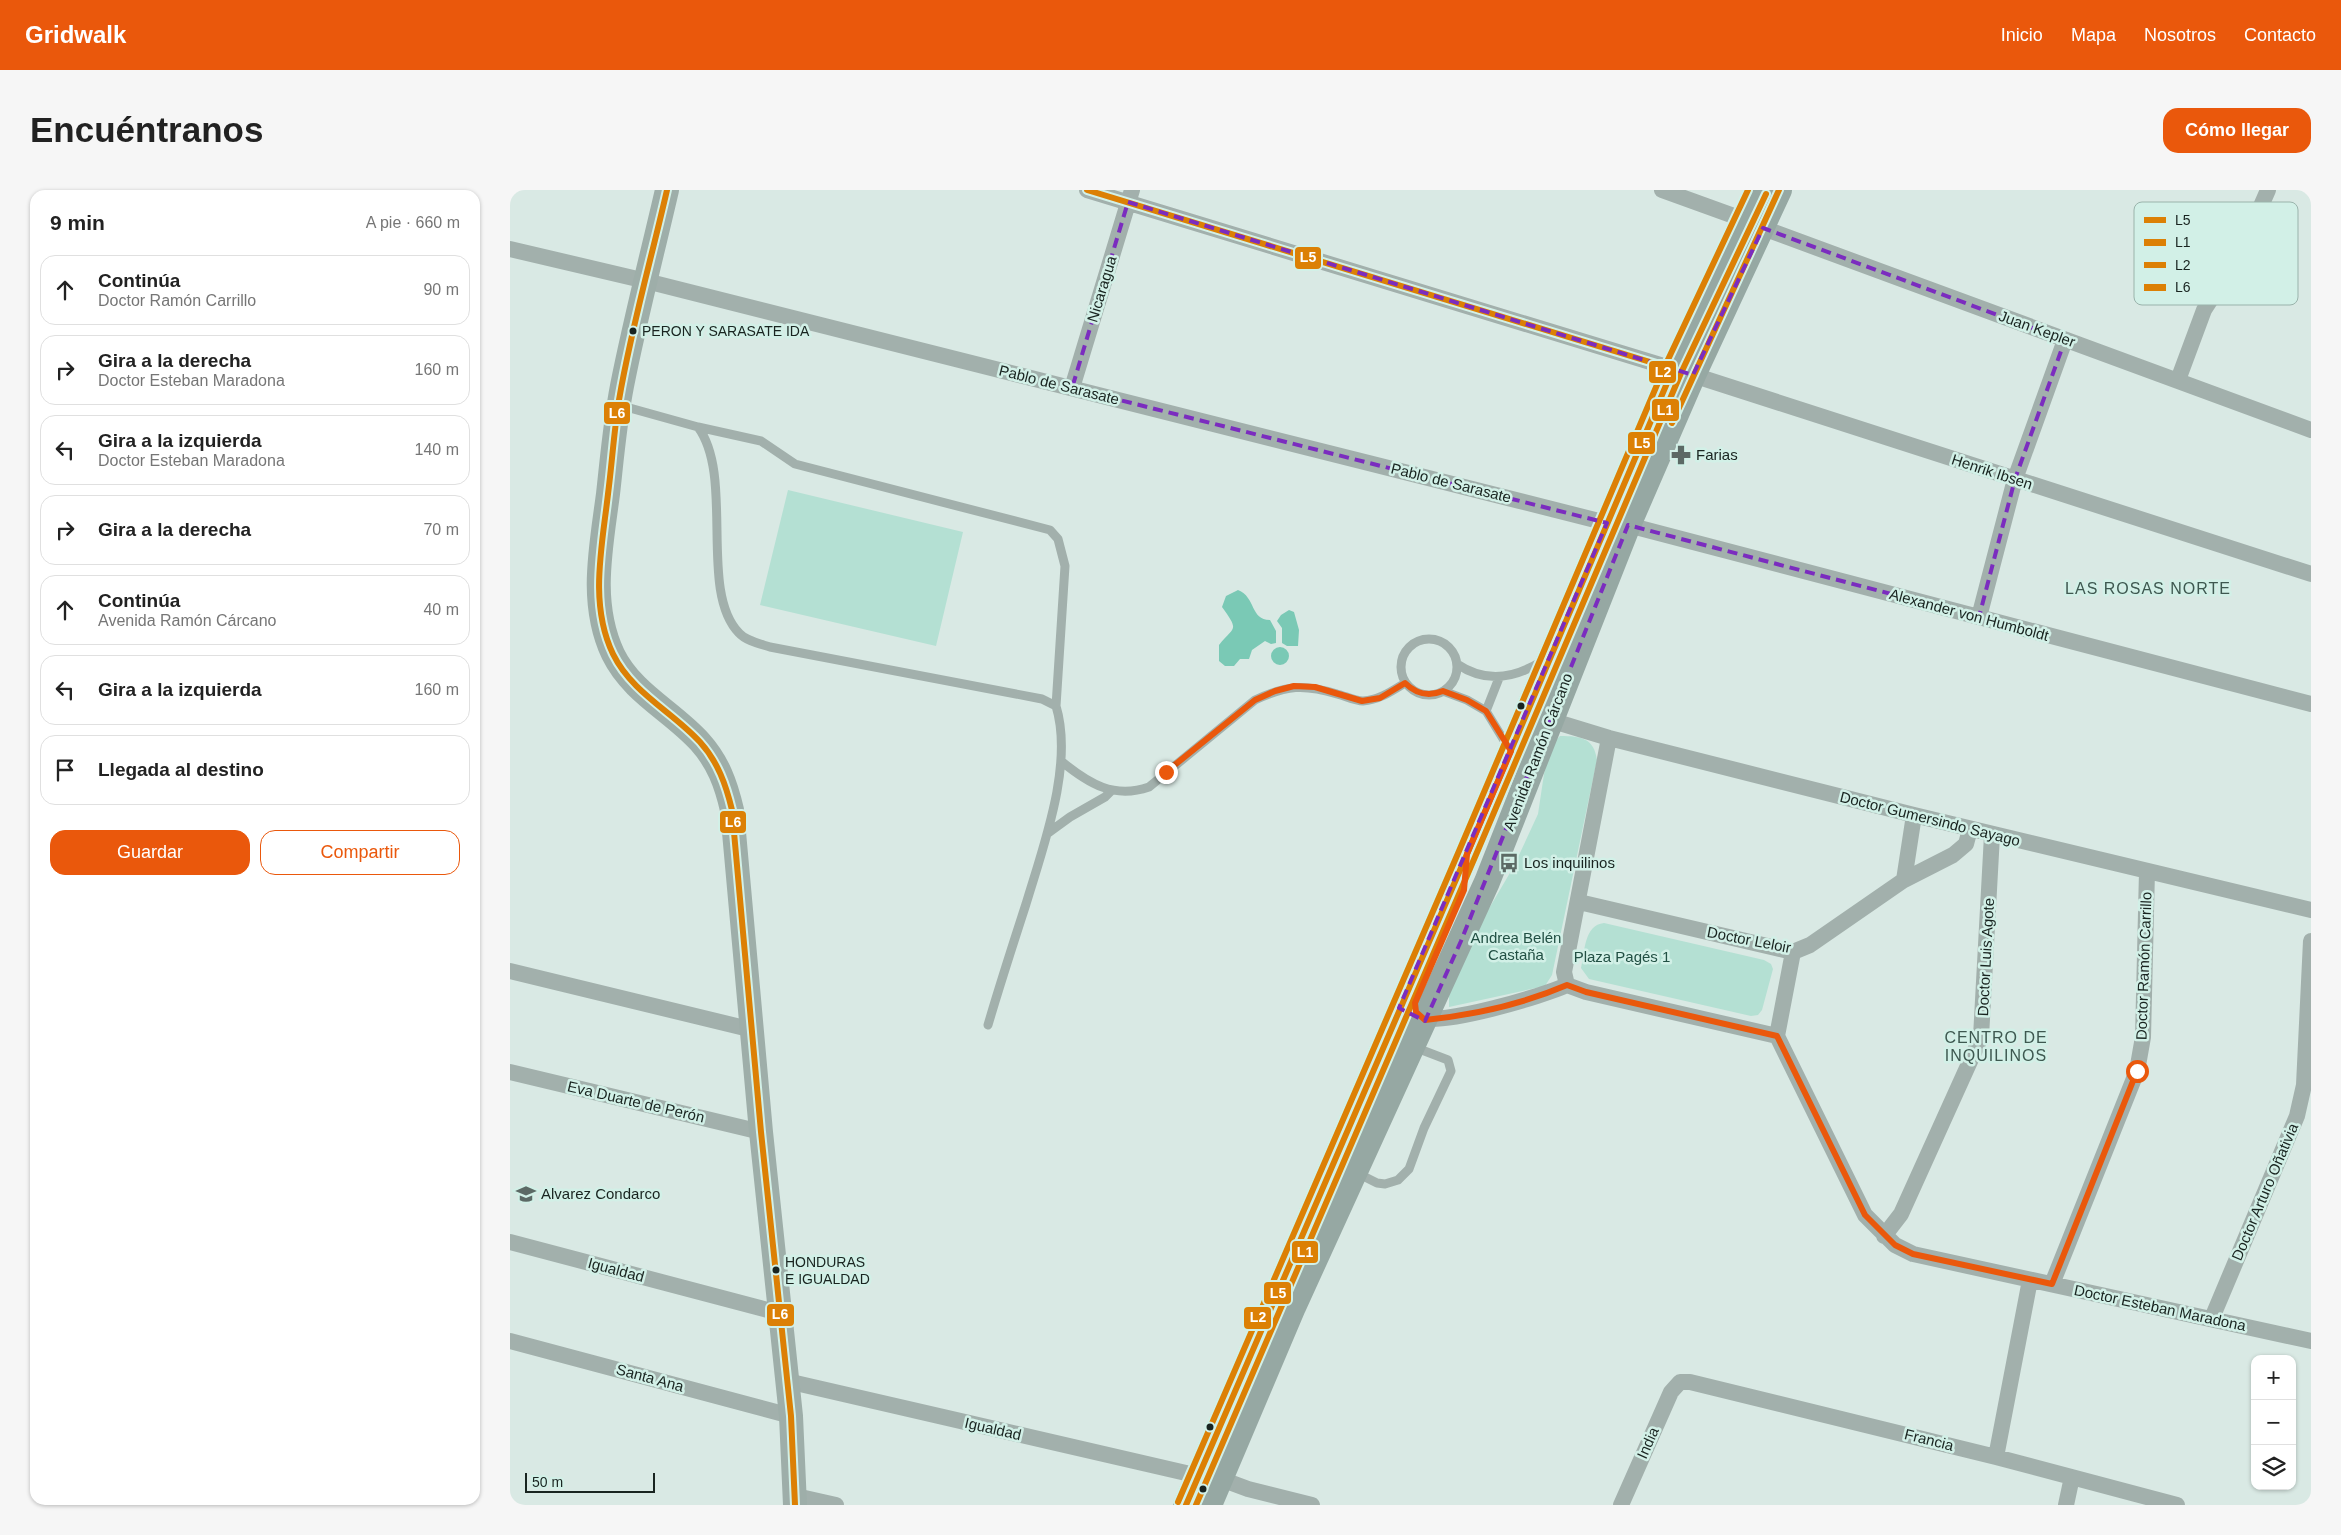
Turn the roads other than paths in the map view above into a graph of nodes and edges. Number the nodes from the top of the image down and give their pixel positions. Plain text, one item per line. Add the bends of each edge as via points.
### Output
1 (667, 190) edge
2 (1087, 190) edge
3 (1662, 190) edge
4 (1758, 190) edge
5 (1779, 190) edge
6 (2268, 190) edge
7 (1130, 196) edge
8 (2263, 202) edge
9 (1754, 224) junction
10 (510, 249) edge
11 (646, 281) junction
12 (2207, 305) edge
13 (2065, 340) junction
14 (1683, 372) junction
15 (2178, 380) junction
16 (1072, 388) junction
17 (619, 405) junction
18 (698, 427) junction
19 (2311, 430) edge
20 (2015, 479) junction
21 (1617, 524) junction
22 (2311, 574) edge
23 (1979, 617) junction
24 (1551, 656) junction
25 (1456, 664) junction
26 (1499, 678) junction
27 (1405, 683) junction
28 (1443, 691) junction
29 (2311, 704) edge
30 (1056, 706) junction
31 (1486, 711) junction
32 (1550, 720) junction
33 (1610, 738) junction
34 (1511, 751) junction
35 (1061, 761) junction
36 (1112, 790) junction
37 (1914, 815) junction
38 (1970, 829) junction
39 (1048, 833) junction
40 (1992, 835) junction
41 (1467, 854) junction
42 (2147, 871) junction
43 (1904, 880) junction
44 (1579, 902) junction
45 (2311, 910) edge
46 (2311, 942) edge
47 (1793, 952) junction
48 (510, 971) edge
49 (1567, 985) junction
50 (1399, 1008) junction
51 (1425, 1020) junction
52 (988, 1024) dead end
53 (753, 1030) junction
54 (1777, 1036) junction
55 (1414, 1047) junction
56 (2308, 1069) edge
57 (510, 1072) edge
58 (761, 1132) junction
59 (1344, 1167) junction
60 (1884, 1236) junction
61 (510, 1242) edge
62 (2030, 1280) junction
63 (2052, 1284) junction
64 (780, 1313) junction
65 (2212, 1318) junction
66 (510, 1341) edge
67 (2311, 1341) edge
68 (787, 1381) junction
69 (1680, 1382) joint
70 (791, 1416) junction
71 (1996, 1457) junction
72 (2072, 1477) junction
73 (1210, 1478) junction
74 (796, 1501) edge
75 (836, 1505) edge
76 (1186, 1505) edge
77 (1209, 1505) edge
78 (1312, 1505) edge
79 (1620, 1505) edge
80 (2066, 1505) edge
81 (2177, 1505) edge

1 - 11 main road
2 - 7 street, Henrik Ibsen
3 - 9 street, Juan Kepler
4 - 9 main road
5 - 9 main road, Avenida Ramón Cárcano
6 - 8 street
7 - 14 street, Henrik Ibsen
7 - 16 street, Nicaragua
9 - 13 street, Juan Kepler
9 - 14 main road, Avenida Ramón Cárcano
10 - 11 street, Pablo de Sarasate
11 - 16 street, Pablo de Sarasate
11 - 17 main road
12 - 15 street
13 - 15 street, Juan Kepler
13 - 20 street
14 - 20 street, Henrik Ibsen
14 - 21 main road, Avenida Ramón Cárcano
15 - 19 street, Juan Kepler
16 - 21 street, Pablo de Sarasate
17 - 18 lane
17 - 53 main road via 599,571 598,599 602,624 613,654 630,682 700,742 726,784 732,810
18 - 30 lane via 706,437 711,455 721,592 728,618 740,635 770,647 1042,699
18 - 30 lane via 761,441 795,464 1050,530 1058,539 1065,566
20 - 22 street, Henrik Ibsen
20 - 23 street
21 - 23 street, Alexander von Humboldt
21 - 24 main road, Avenida Ramón Cárcano
21 - 32 main road, Avenida Ramón Cárcano
23 - 29 street, Alexander von Humboldt
24 - 26 lane via 1525,670
24 - 34 main road, Avenida Ramón Cárcano
25 - 26 lane via 1471,673
25 - 27 lane via 1449,648 1442,642 1424,640 1408,648 1403,656 1401,665
25 - 28 lane via 1454,680
26 - 31 lane
27 - 28 lane via 1418,693
27 - 36 lane via 1380,698 1362,701 1315,687 1294,686 1275,691 1255,700 1149,787 1132,792
28 - 31 lane
30 - 35 lane
31 - 34 lane
32 - 33 street, Doctor Gumersindo Sayago
32 - 51 main road, Avenida Ramón Cárcano via 1487,882
33 - 37 street, Doctor Gumersindo Sayago
33 - 44 street
34 - 41 main road, Avenida Ramón Cárcano
35 - 36 lane via 1082,778
35 - 39 lane
36 - 39 lane
37 - 38 street, Doctor Gumersindo Sayago
37 - 43 street
38 - 40 street, Doctor Gumersindo Sayago
38 - 43 street, Doctor Leloir via 1966,844
39 - 52 lane
40 - 42 street, Doctor Gumersindo Sayago
40 - 60 street, Doctor Luis Agote via 1981,1037 1901,1214
41 - 50 main road, Avenida Ramón Cárcano
41 - 51 main road via 1464,890 1415,1003 1416,1012
42 - 45 street, Doctor Gumersindo Sayago
42 - 63 street, Doctor Ramón Carrillo via 2143,1037 2137,1071
43 - 47 street, Doctor Leloir via 1810,946
44 - 47 street, Doctor Leloir
44 - 49 street via 1564,972
46 - 56 street, Doctor Arturo Oñativia
47 - 54 street
48 - 53 street
49 - 51 street via 1548,994
49 - 54 street
50 - 51 street
50 - 59 main road, Avenida Ramón Cárcano
51 - 55 main road, Avenida Ramón Cárcano
53 - 58 main road
54 - 60 street, Doctor Esteban Maradona via 1865,1215
55 - 59 main road, Avenida Ramón Cárcano
55 - 59 lane via 1448,1060 1451,1071 1408,1169 1398,1180 1385,1184
56 - 65 street, Doctor Arturo Oñativia via 2297,1116
57 - 58 street, Eva Duarte de Perón
58 - 64 main road
59 - 73 main road
60 - 62 street, Doctor Esteban Maradona via 1913,1254
61 - 64 street, Igualdad
62 - 63 street, Doctor Esteban Maradona
62 - 71 street
63 - 65 street, Doctor Esteban Maradona
64 - 68 main road
65 - 67 street, Doctor Esteban Maradona
66 - 70 street, Santa Ana
68 - 70 main road
68 - 73 street, Igualdad
69 - 71 street, Francia
69 - 79 street, India via 1671,1392
70 - 74 main road
71 - 72 street, Francia
72 - 80 street
72 - 81 street, Francia
73 - 76 main road
73 - 77 main road
73 - 78 street, Igualdad
74 - 75 street

